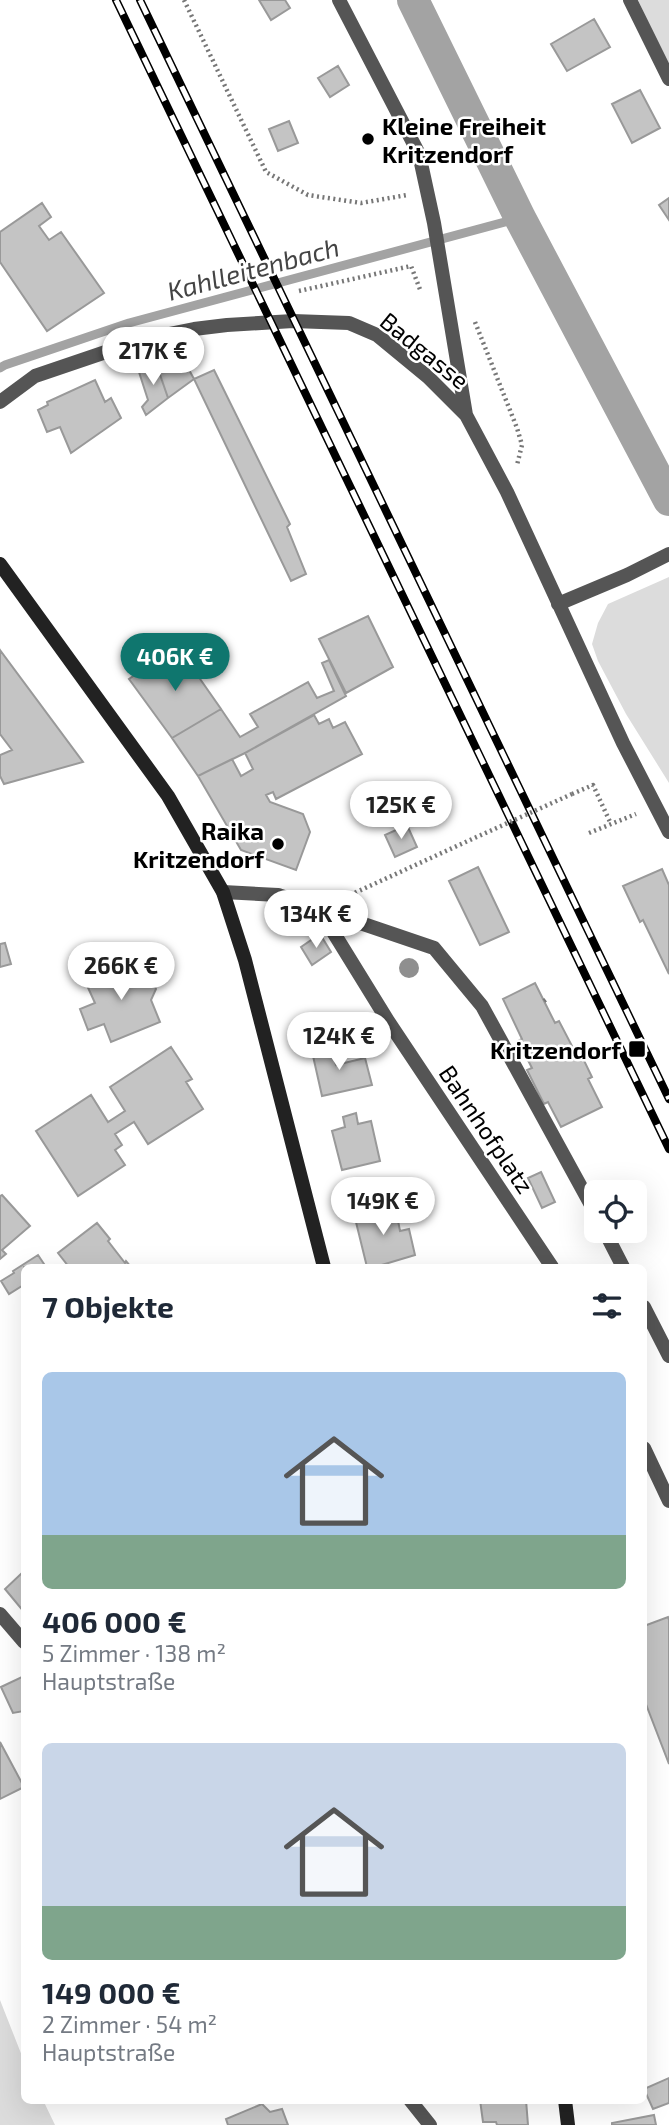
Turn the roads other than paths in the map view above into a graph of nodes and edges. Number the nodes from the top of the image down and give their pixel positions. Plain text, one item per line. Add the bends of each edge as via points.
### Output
1 (339, 0) edge
2 (630, 0) edge
3 (669, 79) edge
4 (0, 402) edge
5 (466, 415) junction
6 (669, 554) edge
7 (0, 564) edge
8 (558, 604) junction
9 (669, 832) edge
10 (223, 892) junction
11 (319, 909) junction
12 (584, 1192) edge
13 (611, 1243) edge
14 (323, 1264) edge
15 (550, 1264) edge
16 (621, 1264) edge
17 (647, 1313) edge
18 (669, 1356) edge
19 (647, 1454) edge
20 (669, 1501) edge
21 (0, 1614) edge
22 (21, 1638) edge
23 (413, 2104) edge
24 (565, 2104) edge
25 (430, 2125) edge
26 (568, 2125) edge

1 - 5 street via 419,154
2 - 3 street
4 - 5 street, Badgasse via 35,376 145,339 227,325 335,322 377,335
5 - 8 street, Badgasse
6 - 8 street
7 - 10 main road via 168,796
8 - 9 street, Badgasse
10 - 11 street, Bahnhofplatz via 278,895
10 - 14 main road via 245,960
11 - 12 street, Bahnhofplatz via 434,948 482,1006
11 - 15 street, Bahnhofplatz
13 - 16 street
17 - 18 street
19 - 20 street
21 - 22 street
23 - 25 street
24 - 26 main road

